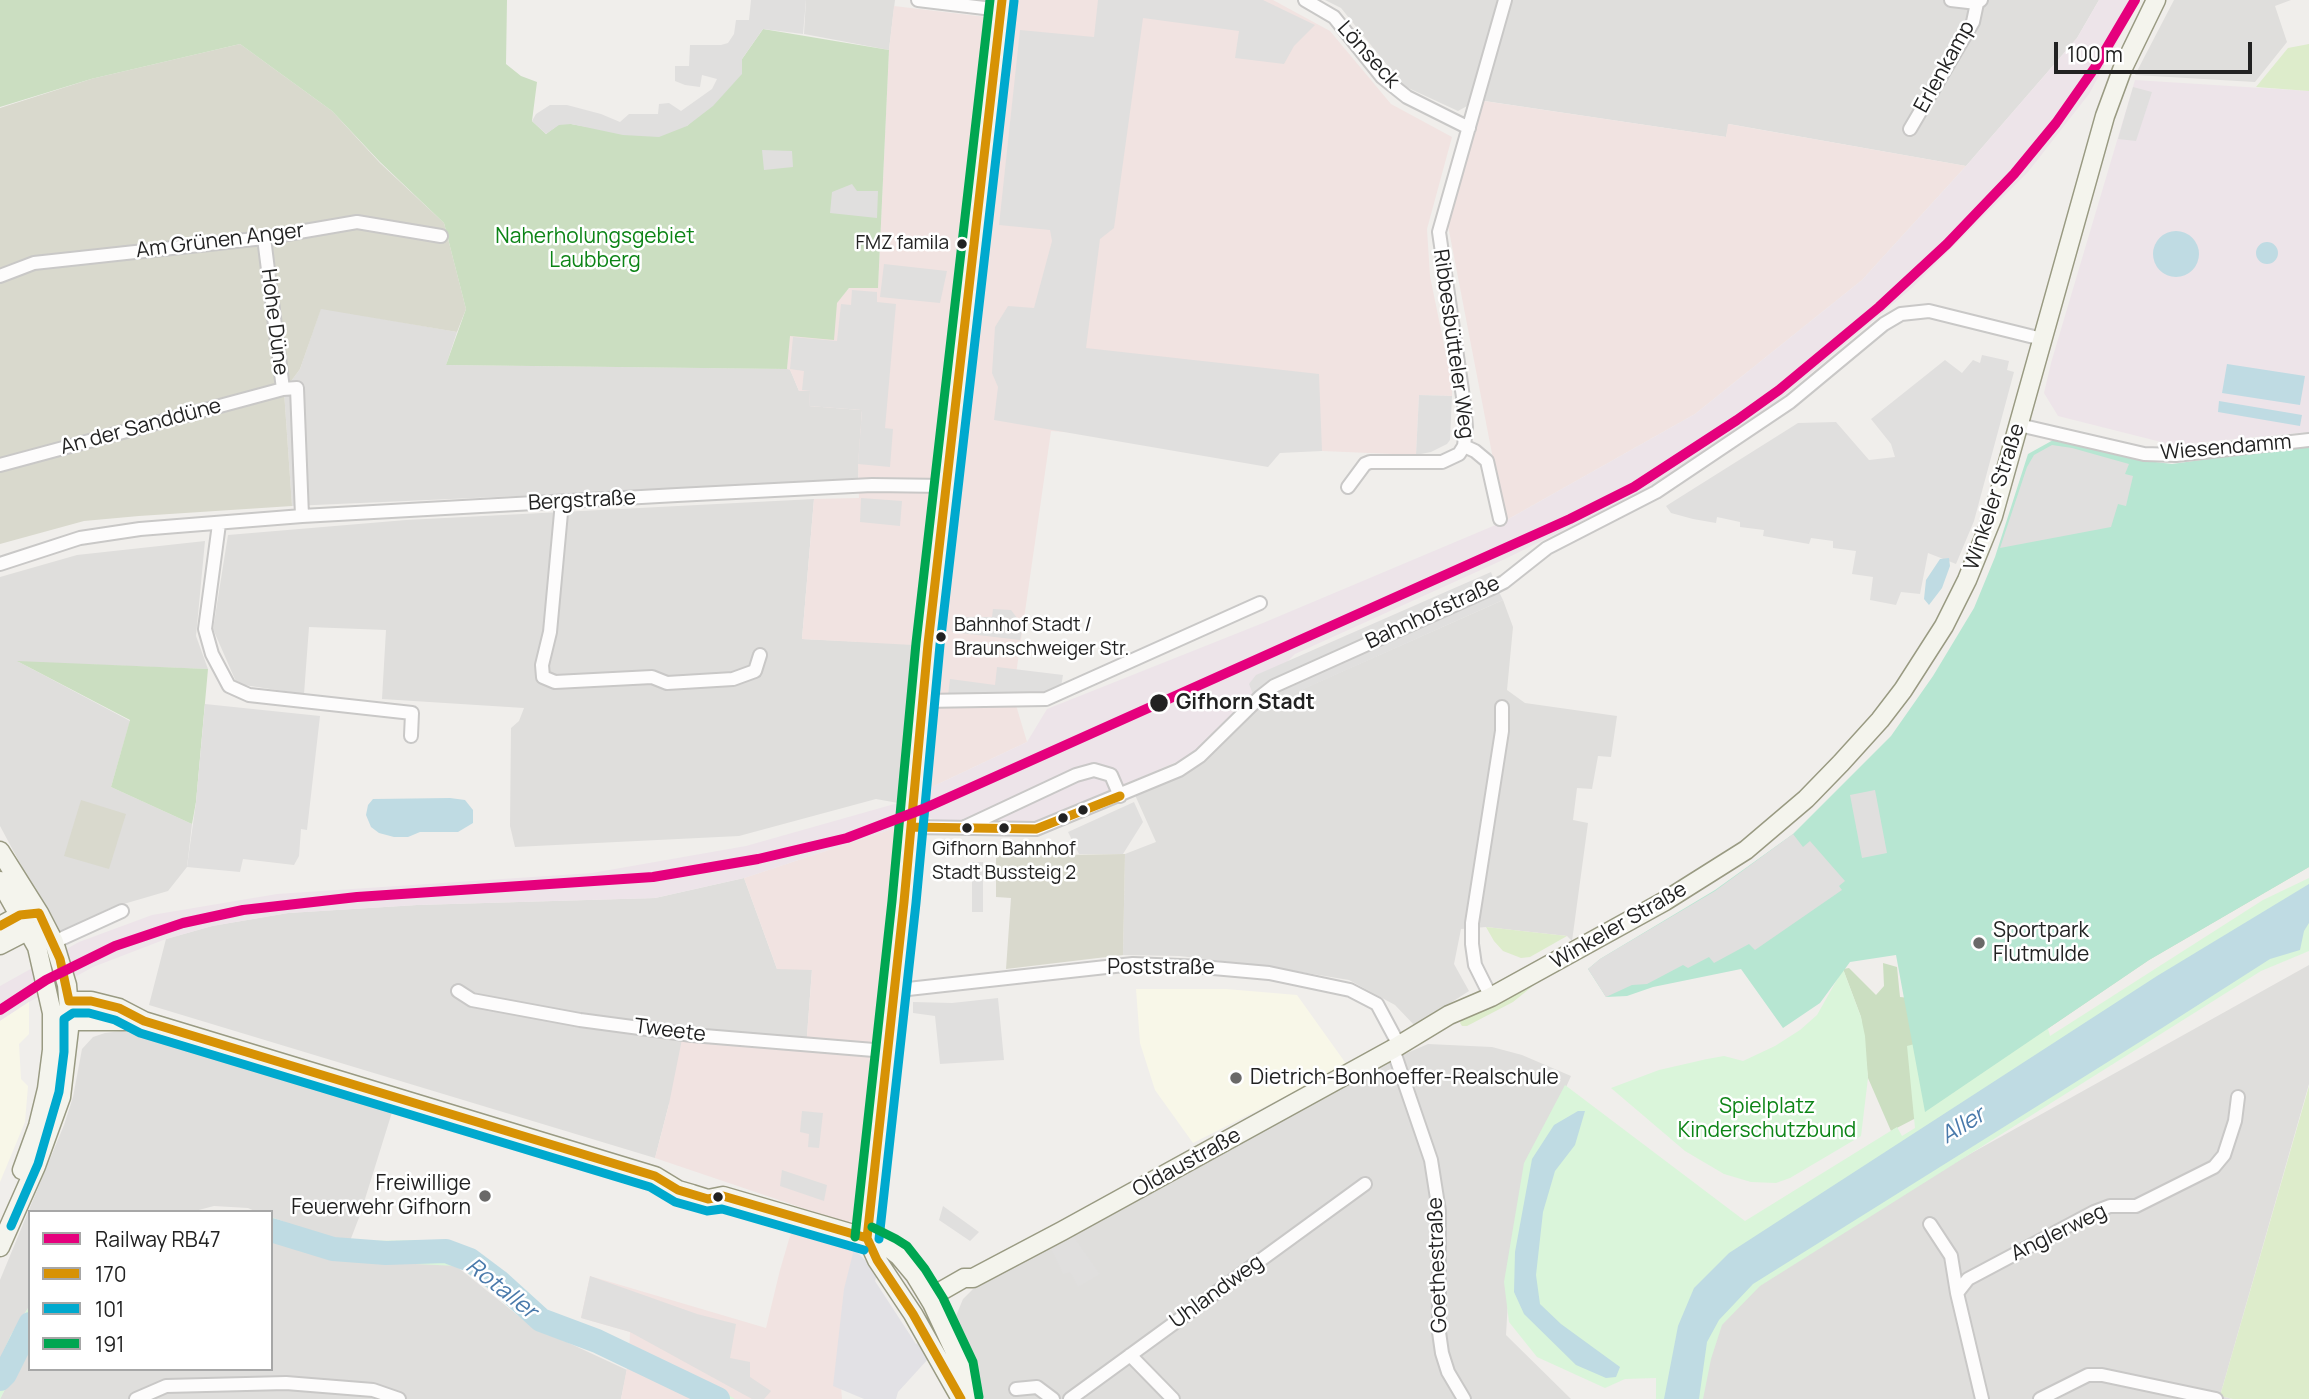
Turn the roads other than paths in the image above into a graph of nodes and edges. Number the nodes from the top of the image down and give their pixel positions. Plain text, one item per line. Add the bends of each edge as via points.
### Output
1 (918, 0) edge
2 (1306, 0) edge
3 (1505, 0) edge
4 (1951, 0) edge
5 (2156, 0) edge
6 (1979, 2) edge
7 (1001, 5) edge
8 (1469, 128) junction
9 (1910, 129) dead end
10 (441, 236) dead end
11 (264, 238) junction
12 (0, 276) edge
13 (2042, 339) junction
14 (283, 389) junction
15 (2019, 425) junction
16 (2309, 440) edge
17 (1464, 446) junction
18 (0, 464) edge
19 (946, 486) junction
20 (1348, 487) dead end
21 (562, 502) junction
22 (302, 516) junction
23 (1500, 519) dead end
24 (219, 524) junction
25 (0, 564) edge
26 (1260, 603) dead end
27 (760, 655) dead end
28 (923, 701) junction
29 (1502, 707) dead end
30 (411, 736) dead end
31 (1120, 796) junction
32 (911, 827) junction
33 (961, 829) junction
34 (0, 851) edge
35 (0, 881) edge
36 (122, 911) dead end
37 (39, 913) junction
38 (25, 923) junction
39 (0, 926) edge
40 (54, 942) junction
41 (0, 946) edge
42 (894, 988) junction
43 (458, 991) dead end
44 (1491, 997) junction
45 (69, 1001) junction
46 (52, 1013) junction
47 (70, 1021) junction
48 (144, 1021) junction
49 (1396, 1047) junction
50 (886, 1051) junction
51 (2238, 1097) dead end
52 (1365, 1184) dead end
53 (0, 1221) edge
54 (1930, 1224) dead end
55 (867, 1238) junction
56 (0, 1247) edge
57 (1957, 1293) junction
58 (932, 1303) junction
59 (913, 1314) junction
60 (1130, 1355) junction
61 (1016, 1389) dead end
62 (136, 1399) edge
63 (399, 1399) edge
64 (961, 1399) edge
65 (967, 1399) edge
66 (1053, 1399) edge
67 (1070, 1399) edge
68 (1173, 1399) edge
69 (1464, 1399) edge
70 (1982, 1399) edge
71 (2040, 1399) edge
72 (2216, 1399) edge

1 - 7 street
2 - 8 street, Lönseck via 1334,17 1382,77 1407,97
3 - 8 street, Ribbesbütteler Weg
4 - 6 street, Erlenkamp
5 - 13 street, Winkeler Straße via 2105,116
6 - 9 street, Erlenkamp via 1973,22
7 - 19 street
8 - 17 street, Ribbesbütteler Weg via 1439,232 1464,404
10 - 11 street, Am Grünen Anger via 357,222
11 - 12 street, Am Grünen Anger via 34,263
11 - 14 street, Hohe Düne
13 - 15 street, Winkeler Straße
13 - 31 street, Bahnhofstraße via 1929,311 1901,314 1790,402 1656,492 1547,548 1504,582 1274,685 1190,764
14 - 18 street, An der Sanddüne
14 - 22 street, Hohe Düne via 297,388
15 - 16 street, Wiesendamm via 2144,454 2176,455
15 - 44 street, Winkeler Straße via 1993,516 1944,626 1880,720 1841,763 1746,850 1665,901
17 - 20 street via 1459,454 1442,462 1370,462
17 - 23 street, Ribbesbütteler Weg via 1487,461
19 - 21 street, Bergstraße
19 - 28 street
21 - 22 street, Bergstraße
21 - 27 street via 543,677 555,682 733,679 755,671
22 - 24 street, Bergstraße
24 - 25 street, Bergstraße via 90,536
24 - 30 street via 205,629 229,686 249,695 412,713
26 - 28 street via 1046,699
28 - 32 street
29 - 44 street via 1472,923 1475,965
31 - 33 street, Bahnhofstraße via 1036,829
31 - 33 street, Bahnhofstraße via 1111,775 1094,769
32 - 33 street, Bahnhofstraße
32 - 42 street
34 - 37 street
35 - 38 street
36 - 40 street
37 - 38 street
37 - 40 street
38 - 39 street
38 - 41 street
38 - 46 street via 42,962
40 - 45 street
42 - 49 street, Poststraße via 1133,964 1269,973 1350,990 1377,1004
42 - 50 street
43 - 50 street, Tweete via 472,1000 580,1020 692,1035
44 - 49 street, Oldaustraße via 1449,1015
45 - 46 street
45 - 47 street
45 - 48 street via 102,1003
46 - 47 street
46 - 53 street via 51,1063 44,1101 26,1161
47 - 48 street
47 - 56 street via 61,1097
48 - 55 street via 659,1178 678,1190 708,1199 723,1196
49 - 58 street, Oldaustraße via 973,1278 964,1278 936,1294
49 - 69 street, Goethestraße via 1430,1160 1439,1211 1442,1353
50 - 55 street
51 - 57 street, Anglerweg via 2224,1155 2214,1167 2136,1206 2110,1206 2094,1212 1968,1279
52 - 60 street, Uhlandweg
54 - 57 street via 1951,1256
55 - 58 street via 899,1256
55 - 59 street
57 - 70 street
58 - 59 street, Oldaustraße
58 - 65 street via 960,1360
59 - 64 street
60 - 67 street, Uhlandweg
60 - 68 street
61 - 66 street via 1037,1388
62 - 63 street via 166,1386 286,1382 373,1390
71 - 72 street via 2088,1375 2102,1375

